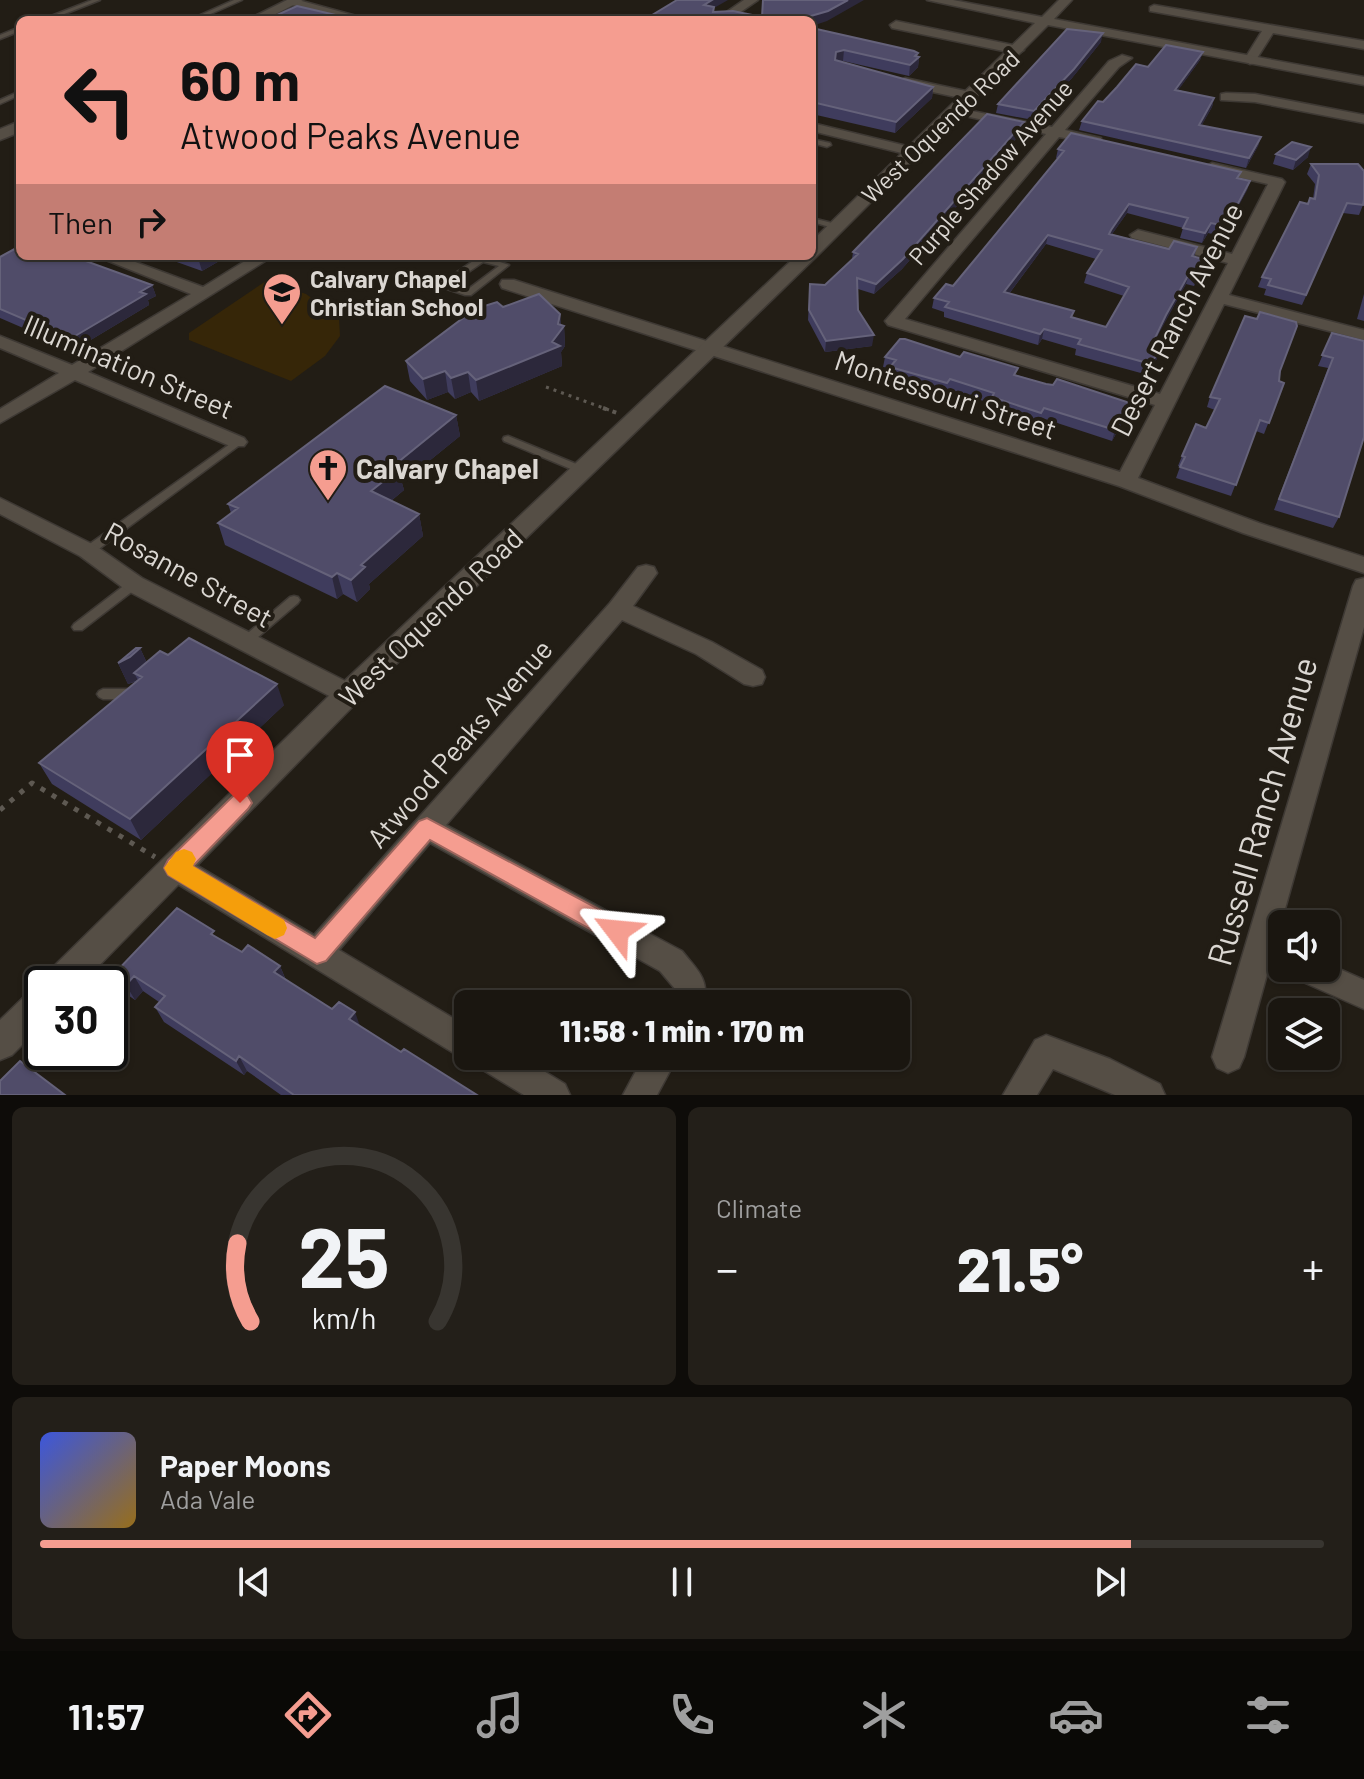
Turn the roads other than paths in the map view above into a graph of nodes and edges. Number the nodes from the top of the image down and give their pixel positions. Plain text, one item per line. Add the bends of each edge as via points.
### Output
1 (97, 0) edge
2 (239, 0) edge
3 (752, 0) edge
4 (933, 0) edge
5 (1066, 0) edge
6 (290, 1) edge
7 (1154, 9) edge
8 (55, 16) edge
9 (201, 16) edge
10 (261, 16) edge
11 (349, 16) edge
12 (727, 16) edge
13 (1045, 22) junction
14 (896, 25) dead end
15 (1269, 29) junction
16 (1364, 45) edge
17 (1018, 50) junction
18 (1126, 58) dead end
19 (1250, 60) junction
20 (886, 78) edge
21 (1364, 81) edge
22 (970, 96) junction
23 (1226, 97) dead end
24 (957, 110) junction
25 (1364, 119) edge
26 (816, 128) edge
27 (1057, 132) junction
28 (816, 142) edge
29 (827, 145) dead end
30 (1117, 146) edge
31 (914, 152) junction
32 (1189, 162) edge
33 (816, 221) edge
34 (837, 227) junction
35 (1138, 235) dead end
36 (816, 247) edge
37 (115, 260) edge
38 (258, 260) edge
39 (481, 260) edge
40 (486, 260) edge
41 (802, 260) edge
42 (1237, 260) junction
43 (498, 281) junction
44 (204, 293) junction
45 (1217, 297) junction
46 (1364, 335) edge
47 (0, 341) edge
48 (711, 348) junction
49 (73, 372) junction
50 (1166, 402) junction
51 (0, 417) edge
52 (508, 439) dead end
53 (237, 442) joint
54 (582, 470) junction
55 (1126, 481) junction
56 (0, 505) edge
57 (88, 551) junction
58 (1364, 565) edge
59 (646, 573) dead end
60 (134, 584) junction
61 (1364, 586) edge
62 (294, 600) dead end
63 (618, 609) junction
64 (78, 627) dead end
65 (246, 641) junction
66 (1353, 663) edge
67 (753, 677) dead end
68 (147, 684) edge
69 (103, 694) dead end
70 (348, 694) junction
71 (427, 828) junction
72 (166, 862) junction
73 (1282, 910) edge
74 (317, 953) junction
75 (1268, 958) edge
76 (75, 966) edge
77 (1336, 982) edge
78 (692, 990) edge
79 (1364, 995) edge
80 (24, 1020) edge
81 (454, 1036) edge
82 (0, 1043) edge
83 (1228, 1057) dead end
84 (512, 1070) edge
85 (654, 1070) edge
86 (554, 1095) edge
87 (639, 1095) edge
88 (1019, 1095) edge
89 (1149, 1095) edge

1 - 8 lane
2 - 9 lane
3 - 12 street
4 - 13 street
5 - 13 street, West Oquendo Road
6 - 10 street
6 - 11 street
7 - 15 street
13 - 17 street, West Oquendo Road
13 - 19 street
14 - 17 street
15 - 16 street
15 - 19 street
17 - 22 street, West Oquendo Road
18 - 27 street, Purple Shadow Avenue via 1114,64
19 - 21 street
20 - 22 street
22 - 24 street, West Oquendo Road
23 - 25 street
24 - 27 street
24 - 31 street, West Oquendo Road
26 - 31 street
27 - 30 street
27 - 50 street, Purple Shadow Avenue via 894,321
28 - 29 lane
31 - 34 street, West Oquendo Road
32 - 42 street, Desert Ranch Avenue via 1277,182
33 - 34 lane
34 - 36 street, West Oquendo Road
35 - 42 street
37 - 44 street
38 - 44 street
39 - 43 lane via 444,285 468,293
40 - 43 lane via 505,265
41 - 48 street, West Oquendo Road
42 - 45 street, Desert Ranch Avenue
43 - 48 street, Montessouri Street
44 - 49 street
45 - 46 street
45 - 50 street, Desert Ranch Avenue
47 - 49 street, Illumination Street
48 - 54 street, West Oquendo Road
48 - 55 street, Montessouri Street
49 - 51 street
49 - 53 street, Illumination Street
50 - 55 street, Desert Ranch Avenue
52 - 54 lane
53 - 57 lane
54 - 70 street, West Oquendo Road
55 - 58 street, Montessouri Street
56 - 57 street, Rosanne Street
57 - 60 street, Rosanne Street
59 - 63 street, Atwood Peaks Avenue
60 - 64 lane
60 - 65 street, Rosanne Street
61 - 66 street, Russell Ranch Avenue
62 - 65 lane
63 - 67 street
63 - 71 street, Atwood Peaks Avenue
65 - 70 street, Rosanne Street
66 - 73 street, Russell Ranch Avenue
68 - 69 lane via 123,696
70 - 72 street, West Oquendo Road
71 - 74 street, Atwood Peaks Avenue
71 - 78 street via 671,961
72 - 74 street
72 - 76 street, West Oquendo Road
74 - 81 street
75 - 83 street, Russell Ranch Avenue
77 - 79 street
80 - 82 street
84 - 86 street
85 - 87 street
88 - 89 street via 1046,1051

